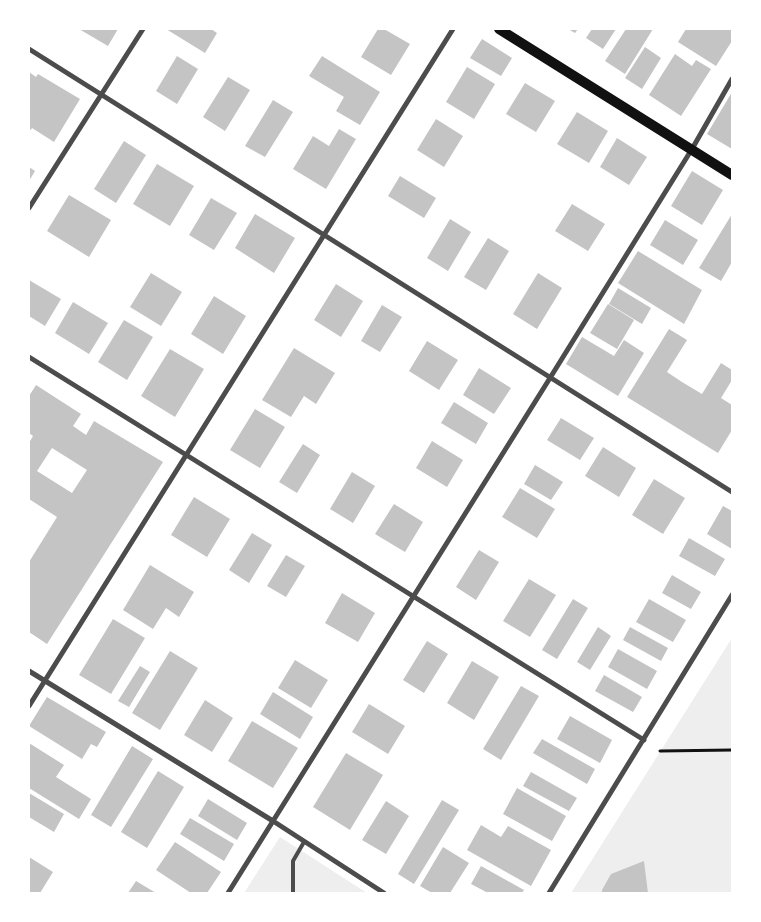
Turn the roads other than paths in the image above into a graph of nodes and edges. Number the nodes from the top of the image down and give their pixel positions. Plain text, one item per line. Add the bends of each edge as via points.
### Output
1 (143, 29) edge
2 (453, 29) edge
3 (499, 29) edge
4 (29, 49) edge
5 (732, 79) edge
6 (101, 94) junction
7 (692, 149) junction
8 (732, 175) edge
9 (29, 208) edge
10 (323, 236) junction
11 (29, 357) edge
12 (550, 378) junction
13 (186, 455) junction
14 (732, 492) edge
15 (732, 595) edge
16 (413, 597) junction
17 (29, 671) edge
18 (45, 681) junction
19 (29, 706) edge
20 (644, 740) junction
21 (273, 822) junction
22 (304, 842) junction
23 (228, 893) edge
24 (292, 893) edge
25 (384, 893) edge
26 (549, 893) edge

1 - 6 street
2 - 10 street
3 - 7 main road
4 - 6 street
5 - 7 street
6 - 9 street
6 - 10 street
7 - 8 main road
7 - 12 street
10 - 12 street
10 - 13 street
11 - 13 street
12 - 14 street
12 - 16 street
13 - 16 street
13 - 18 street
15 - 20 street
16 - 20 street
16 - 21 street
17 - 18 street
18 - 19 street
18 - 21 street
20 - 26 street
21 - 22 street
21 - 23 street
22 - 24 lane via 293,861
22 - 25 street

